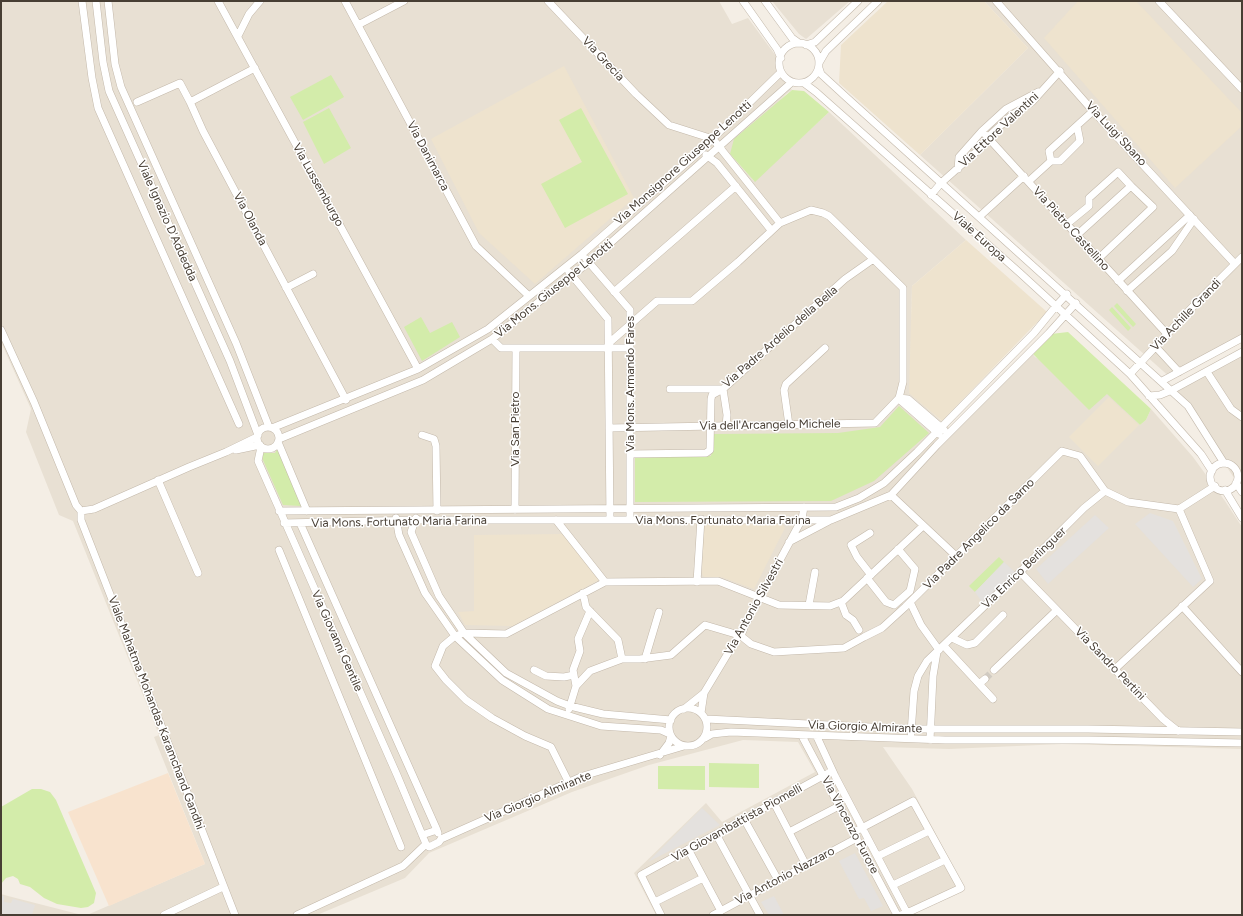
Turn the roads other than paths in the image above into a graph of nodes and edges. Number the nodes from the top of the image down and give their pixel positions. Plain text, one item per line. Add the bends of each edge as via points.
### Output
1 (82, 1) edge
2 (96, 1) edge
3 (108, 1) edge
4 (218, 1) edge
5 (260, 1) edge
6 (345, 1) edge
7 (404, 1) edge
8 (548, 1) edge
9 (743, 1) edge
10 (765, 1) edge
11 (878, 1) edge
12 (1158, 1) edge
13 (856, 2) edge
14 (998, 2) edge
15 (358, 25) junction
16 (238, 36) junction
17 (803, 44) junction
18 (780, 58) junction
19 (819, 66) junction
20 (255, 68) junction
21 (781, 72) junction
22 (1060, 72) junction
23 (792, 82) junction
24 (804, 83) junction
25 (1242, 89) edge
26 (1041, 90) junction
27 (137, 102) dead end
28 (190, 102) junction
29 (1094, 111) junction
30 (1077, 126) junction
31 (982, 131) junction
32 (988, 138) junction
33 (713, 139) junction
34 (719, 148) junction
35 (702, 149) junction
36 (708, 157) junction
37 (154, 160) junction
38 (1051, 161) junction
39 (142, 165) junction
40 (958, 169) junction
41 (1027, 179) junction
42 (748, 183) junction
43 (941, 183) junction
44 (1131, 186) junction
45 (738, 188) junction
46 (932, 195) junction
47 (979, 217) junction
48 (1192, 217) junction
49 (780, 223) junction
50 (1067, 224) junction
51 (771, 230) junction
52 (1077, 235) junction
53 (1149, 252) junction
54 (582, 254) junction
55 (1242, 257) edge
56 (1098, 259) junction
57 (872, 260) junction
58 (589, 262) junction
59 (1159, 263) junction
60 (1235, 264) junction
61 (565, 267) junction
62 (314, 274) dead end
63 (572, 276) junction
64 (1118, 281) junction
65 (210, 285) junction
66 (286, 288) junction
67 (199, 290) junction
68 (1128, 291) junction
69 (614, 292) junction
70 (1067, 294) junction
71 (529, 296) junction
72 (1076, 303) junction
73 (1056, 306) junction
74 (1065, 314) junction
75 (630, 323) junction
76 (1, 330) edge
77 (1167, 334) junction
78 (1242, 338) edge
79 (492, 339) junction
80 (609, 345) junction
81 (1155, 346) junction
82 (630, 348) junction
83 (825, 348) dead end
84 (516, 349) junction
85 (1242, 352) edge
86 (1141, 362) junction
87 (418, 369) junction
88 (1179, 372) junction
89 (1207, 372) junction
90 (1130, 374) junction
91 (1162, 381) junction
92 (670, 389) dead end
93 (723, 389) junction
94 (1172, 390) junction
95 (1149, 396) junction
96 (899, 398) junction
97 (346, 400) junction
98 (1242, 417) edge
99 (239, 424) dead end
100 (789, 425) junction
101 (712, 426) junction
102 (726, 426) junction
103 (630, 427) junction
104 (271, 428) junction
105 (608, 428) junction
106 (939, 430) junction
107 (422, 435) dead end
108 (258, 436) junction
109 (946, 436) junction
110 (278, 441) junction
111 (261, 446) junction
112 (226, 452) junction
113 (630, 454) junction
114 (1224, 463) junction
115 (1239, 469) edge
116 (1212, 470) junction
117 (1239, 478) edge
118 (158, 480) junction
119 (1215, 486) junction
120 (1105, 490) junction
121 (1225, 490) junction
122 (1242, 492) edge
123 (891, 494) junction
124 (804, 507) junction
125 (610, 509) junction
126 (630, 509) junction
127 (1179, 509) junction
128 (81, 510) junction
129 (515, 510) junction
130 (279, 511) junction
131 (307, 511) junction
132 (396, 511) junction
133 (418, 511) junction
134 (437, 511) junction
135 (1242, 518) edge
136 (701, 519) junction
137 (802, 519) junction
138 (556, 520) junction
139 (610, 520) junction
140 (630, 520) junction
141 (831, 520) junction
142 (397, 521) junction
143 (414, 521) junction
144 (284, 523) junction
145 (300, 523) junction
146 (923, 526) junction
147 (870, 533) dead end
148 (789, 542) junction
149 (898, 549) junction
150 (279, 550) dead end
151 (956, 556) junction
152 (815, 572) dead end
153 (1020, 572) junction
154 (198, 573) dead end
155 (869, 576) junction
156 (605, 582) junction
157 (697, 582) junction
158 (583, 593) junction
159 (760, 597) junction
160 (841, 602) junction
161 (910, 602) junction
162 (809, 605) junction
163 (1182, 606) junction
164 (1057, 610) junction
165 (590, 611) junction
166 (659, 612) dead end
167 (1003, 615) dead end
168 (745, 625) junction
169 (859, 630) dead end
170 (464, 633) junction
171 (454, 636) junction
172 (739, 636) junction
173 (952, 638) junction
174 (940, 649) junction
175 (622, 659) junction
176 (645, 659) junction
177 (1115, 669) junction
178 (534, 670) dead end
179 (994, 670) tunnel mouth
180 (1242, 672) edge
181 (574, 675) junction
182 (985, 678) tunnel mouth
183 (979, 684) junction
184 (576, 686) junction
185 (704, 693) junction
186 (993, 698) dead end
187 (570, 706) junction
188 (684, 709) junction
189 (567, 715) junction
190 (703, 716) junction
191 (1163, 719) junction
192 (670, 720) junction
193 (911, 729) junction
194 (930, 729) junction
195 (1154, 730) junction
196 (1178, 731) junction
197 (1242, 732) edge
198 (671, 735) junction
199 (802, 736) junction
200 (818, 737) junction
201 (704, 738) junction
202 (910, 740) junction
203 (930, 740) junction
204 (1242, 743) edge
205 (684, 746) junction
206 (660, 755) junction
207 (832, 771) junction
208 (824, 776) junction
209 (570, 783) junction
210 (774, 803) junction
211 (839, 806) junction
212 (744, 819) junction
213 (862, 827) junction
214 (437, 830) junction
215 (929, 831) junction
216 (789, 832) junction
217 (716, 834) junction
218 (422, 835) junction
219 (855, 835) junction
220 (441, 839) junction
221 (426, 844) junction
222 (401, 847) dead end
223 (688, 849) junction
224 (878, 856) junction
225 (945, 860) junction
226 (806, 865) junction
227 (703, 878) junction
228 (778, 880) junction
229 (892, 885) junction
230 (223, 887) junction
231 (750, 896) junction
232 (655, 902) junction
233 (720, 911) junction
234 (904, 914) edge
235 (164, 915) edge
236 (236, 915) edge
237 (297, 915) edge
238 (661, 915) edge
239 (713, 915) edge
240 (760, 915) edge
241 (897, 915) edge

1 - 99 street, Viale Ignazio D'Addedda via 98,108
2 - 39 street, Viale Ignazio D'Addedda via 106,79
3 - 37 street, Viale Ignazio D'Addedda via 118,76
4 - 16 street, Via Lussemburgo
5 - 16 street via 249,14
6 - 15 street, Via Danimarca
7 - 15 street
8 - 33 street, Via Grecia via 669,125
9 - 18 street via 777,49
10 - 17 street via 792,38
11 - 19 street via 826,51
12 - 25 street
13 - 17 street via 815,42
14 - 22 street, Via Luigi Sbano
15 - 71 street, Via Danimarca via 476,246
16 - 20 street, Via Lussemburgo
17 - 18 street via 785,49
17 - 19 street via 813,49 818,56
18 - 21 street
19 - 24 street via 814,78
19 - 43 street, Viale Europa via 821,74
20 - 28 street
20 - 87 street, Via Lussemburgo
21 - 23 street
21 - 33 street, Via Monsignore Giuseppe Lenotti
22 - 26 street, Via Ettore Valentini
22 - 29 street, Via Luigi Sbano
23 - 24 street
23 - 34 street, Via Mons. Giuseppe Lenotti
24 - 46 street, Viale Europa
26 - 31 street, Via Ettore Valentini via 1006,109
26 - 32 street, Via Ettore Valentini via 1032,102 1011,116
27 - 28 street, Via Olanda via 180,83
28 - 66 street, Via Olanda
29 - 30 street
29 - 48 street, Via Luigi Sbano
30 - 38 street via 1049,151
30 - 38 street via 1080,141 1060,161
31 - 32 street, Via Pietro Castellino
31 - 40 street, Via Ettore Valentini via 959,157
32 - 40 street, Via Ettore Valentini via 985,144
32 - 41 street, Via Pietro Castellino
33 - 34 street
33 - 35 street, Via Monsignore Giuseppe Lenotti
34 - 36 street, Via Mons. Giuseppe Lenotti
34 - 42 street
35 - 36 street
35 - 54 street, Via Monsignore Giuseppe Lenotti
36 - 45 street via 717,163
36 - 58 street, Via Mons. Giuseppe Lenotti
37 - 39 street
37 - 65 street, Viale Ignazio D'Addedda
38 - 41 street
39 - 67 street, Viale Ignazio D'Addedda
40 - 43 street, Via Ettore Valentini
41 - 47 street, Via Pietro Castellino
41 - 50 street, Via Pietro Castellino
42 - 45 street
42 - 49 street
43 - 46 street, Via Ettore Valentini
43 - 47 street, Viale Europa
44 - 50 street via 1118,172 1089,198 1089,206
44 - 52 street
44 - 56 street via 1152,207
45 - 51 street
45 - 69 street
46 - 73 street, Viale Europa
47 - 70 street, Viale Europa
48 - 53 street, Via Pietro Castellino
48 - 59 street via 1172,251
48 - 60 street, Via Luigi Sbano
49 - 51 street
49 - 57 street via 811,210 823,212
50 - 52 street, Via Pietro Castellino
51 - 75 street via 692,301 657,301
52 - 56 street, Via Pietro Castellino
53 - 59 street
53 - 64 street, Via Pietro Castellino
54 - 58 street, Via Mons. Armando Fares
54 - 61 street, Via Monsignore Giuseppe Lenotti
55 - 60 street, Via Achille Grandi
56 - 64 street, Via Pietro Castellino
57 - 93 street, Via Padre Ardelio della Bella via 845,279
57 - 96 street via 903,288 903,382
58 - 63 street, Via Mons. Giuseppe Lenotti
58 - 69 street, Via Mons. Armando Fares
59 - 68 street
60 - 77 street, Via Achille Grandi
61 - 63 street, Via Mons. Armando Fares
61 - 71 street, Via Monsignore Giuseppe Lenotti
62 - 66 street
63 - 79 street, Via Mons. Giuseppe Lenotti
63 - 80 street, Via Mons. Armando Fares via 608,319
64 - 68 street, Via Pietro Castellino
65 - 67 street
65 - 104 street, Viale Ignazio D'Addedda
66 - 97 street, Via Olanda
67 - 108 street, Viale Ignazio D'Addedda via 233,368
68 - 77 street, Via Pietro Castellino
69 - 75 street, Via Mons. Armando Fares via 630,310
70 - 72 street, Viale Europa
70 - 73 street, Via Mons. Fortunato Maria Farina
71 - 87 street, Via Monsignore Giuseppe Lenotti via 488,329
72 - 74 street, Via Mons. Fortunato Maria Farina
72 - 86 street, Viale Europa
73 - 74 street, Viale Europa
73 - 106 street, Via Mons. Fortunato Maria Farina via 1034,333
74 - 90 street, Viale Europa
74 - 109 street, Via Mons. Fortunato Maria Farina
75 - 80 street
75 - 82 street, Via Mons. Armando Fares
76 - 128 street, Viale Mahatma Mohandas Karamchand Gandhi via 76,505
77 - 81 street, Via Achille Grandi
78 - 88 street
79 - 84 street via 501,348
79 - 110 street, Via Mons. Giuseppe Lenotti via 424,380
80 - 82 street
80 - 84 street
80 - 105 street, Via Mons. Armando Fares
81 - 86 street, Via Achille Grandi
81 - 88 street
82 - 103 street, Via Mons. Armando Fares
83 - 100 street via 786,384 784,390
84 - 129 street, Via San Pietro
85 - 89 street
86 - 90 street, Via Achille Grandi
86 - 91 street, Viale Europa
87 - 97 street, Via Monsignore Giuseppe Lenotti
88 - 91 street
89 - 94 street
89 - 98 street via 1231,409
90 - 95 street, Viale Europa
91 - 94 street, Viale Europa
92 - 93 street
93 - 101 street, Via Padre Ardelio della Bella via 712,395
93 - 102 street
94 - 95 street via 1160,396
94 - 114 street, Viale Europa via 1188,406
95 - 116 street, Viale Europa
96 - 100 street, Via dell'Arcangelo Michele via 875,423
96 - 106 street via 908,399
97 - 104 street, Via Monsignore Giuseppe Lenotti
100 - 102 street, Via dell'Arcangelo Michele
101 - 102 street, Via dell'Arcangelo Michele
101 - 103 street, Via dell'Arcangelo Michele
101 - 113 street via 710,450 706,453
103 - 105 street, Via dell'Arcangelo Michele
103 - 113 street, Via Mons. Armando Fares
104 - 108 street via 262,429
104 - 110 street via 278,433
105 - 125 street, Via Mons. Armando Fares
106 - 109 street
106 - 124 street, Via Mons. Fortunato Maria Farina via 884,483 858,498 836,507
107 - 134 street via 434,438 436,446
108 - 111 street
108 - 112 street
109 - 123 street, Via Mons. Fortunato Maria Farina
110 - 111 street via 271,448
110 - 131 street
111 - 112 street
111 - 130 street, Via Giovanni Gentile via 258,461
112 - 118 street
113 - 126 street, Via Mons. Armando Fares
114 - 115 street
114 - 116 street
115 - 117 street
116 - 119 street via 1211,479
117 - 121 street via 1231,488
117 - 122 street
118 - 128 street via 94,509
118 - 154 street
119 - 121 street
119 - 127 street
120 - 127 street, Via Padre Angelico da Sarno via 1128,502
120 - 151 street, Via Padre Angelico da Sarno via 1080,456 1062,452
120 - 153 street, Via Enrico Berlinguer
121 - 135 street
123 - 141 street, Via Mons. Fortunato Maria Farina
123 - 146 street
124 - 126 street, Via Mons. Fortunato Maria Farina
124 - 137 street
125 - 126 street, Via Mons. Fortunato Maria Farina
125 - 129 street, Via Mons. Fortunato Maria Farina
125 - 139 street, Via Mons. Armando Fares
126 - 140 street, Via Mons. Armando Fares
127 - 163 street via 1210,580
128 - 230 street, Viale Mahatma Mohandas Karamchand Gandhi via 81,520
129 - 134 street, Via Mons. Fortunato Maria Farina
130 - 131 street, Via Mons. Fortunato Maria Farina
130 - 144 street, Via Giovanni Gentile
131 - 132 street, Via Mons. Fortunato Maria Farina
132 - 133 street, Via Mons. Fortunato Maria Farina
132 - 142 street
133 - 134 street, Via Mons. Fortunato Maria Farina
133 - 143 street
136 - 137 street, Via Mons. Fortunato Maria Farina
136 - 140 street, Via Mons. Fortunato Maria Farina
136 - 157 street
137 - 141 street, Via Mons. Fortunato Maria Farina
137 - 148 street, Via Antonio Silvestri
138 - 139 street, Via Mons. Fortunato Maria Farina
138 - 143 street, Via Mons. Fortunato Maria Farina
138 - 156 street
139 - 140 street, Via Mons. Fortunato Maria Farina
141 - 148 street
142 - 143 street, Via Mons. Fortunato Maria Farina
142 - 145 street, Via Mons. Fortunato Maria Farina
142 - 171 street via 399,535 425,593
143 - 170 street via 411,532 439,596
144 - 145 street, Via Mons. Fortunato Maria Farina
144 - 218 street, Via Giovanni Gentile
145 - 214 street, Via Giovanni Gentile
146 - 149 street
146 - 151 street
147 - 155 street via 851,545
148 - 159 street, Via Antonio Silvestri
149 - 155 street
149 - 155 street via 915,569 910,591 894,605 886,602
150 - 222 street, Via Giovanni Gentile
151 - 161 street, Via Padre Angelico da Sarno
152 - 162 street
153 - 164 street, Via Sandro Pertini
153 - 173 street, Via Enrico Berlinguer
155 - 160 street
156 - 157 street
156 - 158 street
157 - 159 street via 718,581
158 - 165 street via 586,607
158 - 170 street via 506,634
159 - 162 street via 779,605
159 - 168 street, Via Antonio Silvestri
160 - 162 street via 830,606
160 - 169 street via 846,615 853,620
161 - 168 street, Via Padre Angelico da Sarno via 882,628 844,648 774,652 751,644 741,636
161 - 174 street via 921,625
163 - 177 street
163 - 180 street
164 - 177 street, Via Sandro Pertini
164 - 179 street
165 - 175 street via 618,640
165 - 181 street via 578,639 580,651 573,670
166 - 176 street
167 - 173 street via 975,643 967,645
168 - 172 street, Via Antonio Silvestri
170 - 171 street
170 - 187 street via 506,673
171 - 189 street via 502,680 548,709
171 - 209 street via 443,646 435,666 446,680 466,700 492,718 551,747
172 - 176 street via 705,626 671,655
172 - 185 street, Via Antonio Silvestri
173 - 174 street, Via Enrico Berlinguer
174 - 183 street
174 - 193 street, Via Enrico Berlinguer via 927,661 918,676 914,691
174 - 194 street via 933,676
175 - 176 street
175 - 184 street via 590,671
177 - 191 street, Via Sandro Pertini
178 - 181 street via 546,676
181 - 184 street
182 - 183 street
183 - 186 street
184 - 187 street
185 - 188 street, Via Antonio Silvestri
185 - 190 street, Via Antonio Silvestri
187 - 189 street
187 - 192 street via 603,714
188 - 190 street via 692,709
188 - 192 street
189 - 198 street via 601,726 661,730
190 - 193 street, Via Giorgio Almirante
190 - 201 street via 707,732
191 - 195 street
191 - 196 street, Via Sandro Pertini
192 - 198 street
193 - 194 street, Via Giorgio Almirante
193 - 202 street, Via Enrico Berlinguer
194 - 195 street
194 - 203 street, Via Giorgio Almirante
195 - 196 street
196 - 197 street
198 - 205 street via 675,742
198 - 206 street via 669,743
199 - 200 street, Via Giorgio Almirante
199 - 201 street, Via Giorgio Almirante via 731,732 712,734
199 - 208 street, Via Vincenzo Furore
200 - 202 street, Via Giorgio Almirante
200 - 207 street, Via Vincenzo Furore
201 - 205 street via 697,745
202 - 203 street, Via Giorgio Almirante
203 - 204 street
205 - 206 street, Via Giorgio Almirante
206 - 209 street, Via Giorgio Almirante via 583,776
207 - 208 street, Via Giovambattista Piomelli
207 - 213 street, Via Vincenzo Furore
208 - 210 street, Via Giovambattista Piomelli
208 - 211 street, Via Vincenzo Furore
209 - 220 street, Via Giorgio Almirante
210 - 212 street, Via Giovambattista Piomelli
210 - 216 street
211 - 216 street
211 - 219 street, Via Vincenzo Furore
212 - 217 street, Via Giovambattista Piomelli
212 - 228 street
213 - 215 street, Via Antonio Nazzaro via 913,800
213 - 219 street, Via Antonio Nazzaro
213 - 224 street, Via Vincenzo Furore
214 - 218 street
214 - 220 street, Via Giovanni Gentile
215 - 224 street
215 - 225 street
216 - 226 street
217 - 223 street, Via Giovambattista Piomelli
217 - 231 street
218 - 221 street, Via Giovanni Gentile
219 - 226 street, Via Antonio Nazzaro
219 - 241 street, Via Vincenzo Furore
220 - 221 street, Via Giorgio Almirante via 429,847
221 - 237 street via 403,866
223 - 227 street
223 - 232 street, Via Giovambattista Piomelli via 641,875
224 - 229 street, Via Vincenzo Furore
225 - 229 street
225 - 234 street via 960,888
226 - 228 street, Via Antonio Nazzaro
227 - 232 street
227 - 233 street
228 - 231 street, Via Antonio Nazzaro
229 - 234 street, Via Vincenzo Furore
230 - 235 street
230 - 236 street, Viale Mahatma Mohandas Karamchand Gandhi
231 - 233 street, Via Antonio Nazzaro
231 - 240 street
232 - 238 street
233 - 239 street, Via Antonio Nazzaro

